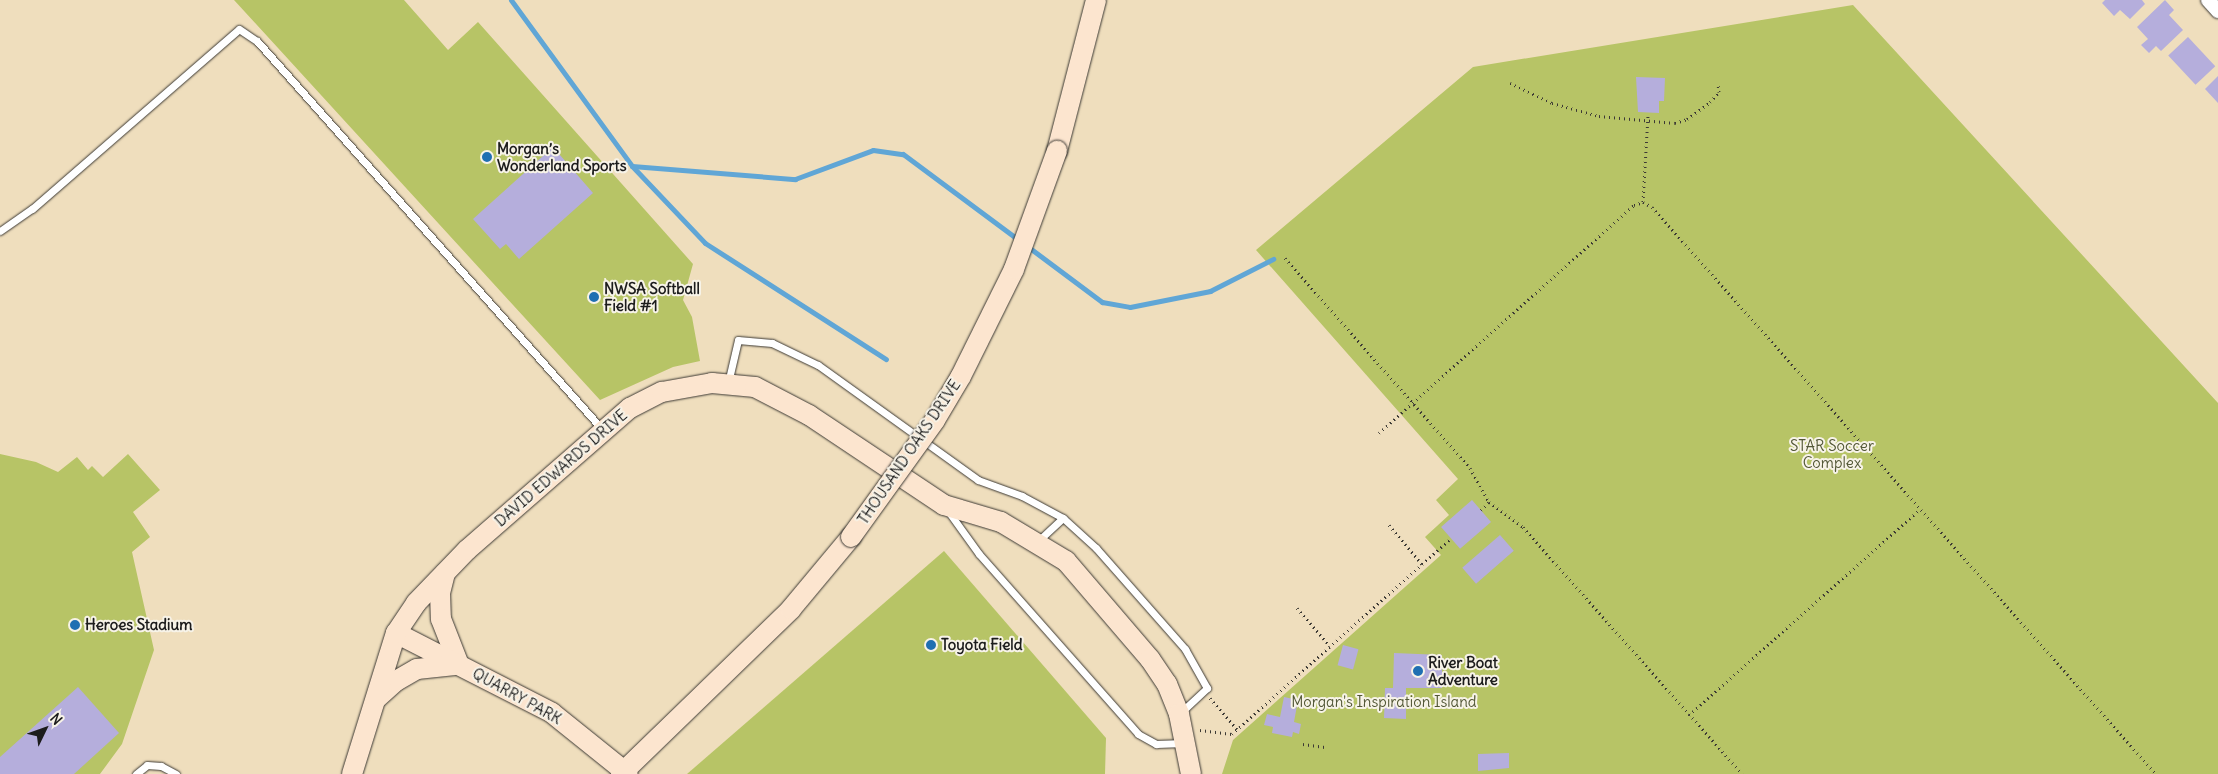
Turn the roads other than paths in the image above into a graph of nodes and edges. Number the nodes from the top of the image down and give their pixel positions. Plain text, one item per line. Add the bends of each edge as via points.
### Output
1 (1096, 0) edge
2 (2208, 0) edge
3 (2218, 11) edge
4 (0, 231) edge
5 (727, 384) junction
6 (603, 432) junction
7 (944, 505) junction
8 (1063, 518) junction
9 (1037, 542) junction
10 (446, 571) junction
11 (396, 633) junction
12 (459, 665) junction
13 (376, 700) junction
14 (1182, 730) junction
15 (171, 773) edge
16 (624, 773) edge
17 (136, 774) edge
18 (352, 774) edge
19 (1190, 774) edge

1 - 16 street, THOUSAND OAKS DRIVE, bridge via 1058,151 1014,269 961,376 935,420 851,537 791,609
2 - 3 street
4 - 6 lane via 32,209 239,29 257,41
5 - 6 street, DAVID EDWARDS DRIVE via 712,383 662,392 630,408
5 - 7 street, DAVID EDWARDS DRIVE via 754,387 809,415
5 - 8 lane via 738,340 772,343 818,365 978,480 1022,496
6 - 10 street, DAVID EDWARDS DRIVE
7 - 9 street, DAVID EDWARDS DRIVE via 1001,522
7 - 14 lane via 979,554 1138,734 1156,744
8 - 9 lane
8 - 14 lane via 1096,548 1185,649 1207,688
9 - 14 street, DAVID EDWARDS DRIVE via 1066,561 1150,659 1167,684
10 - 11 street, DAVID EDWARDS DRIVE via 416,603
10 - 12 street via 440,593 441,619
11 - 12 street, QUARRY PARK
11 - 13 street, DAVID EDWARDS DRIVE
12 - 13 street via 417,669 396,681
12 - 16 street, QUARRY PARK via 552,713
13 - 18 street, DAVID EDWARDS DRIVE
14 - 19 street, DAVID EDWARDS DRIVE
15 - 17 lane via 147,765

